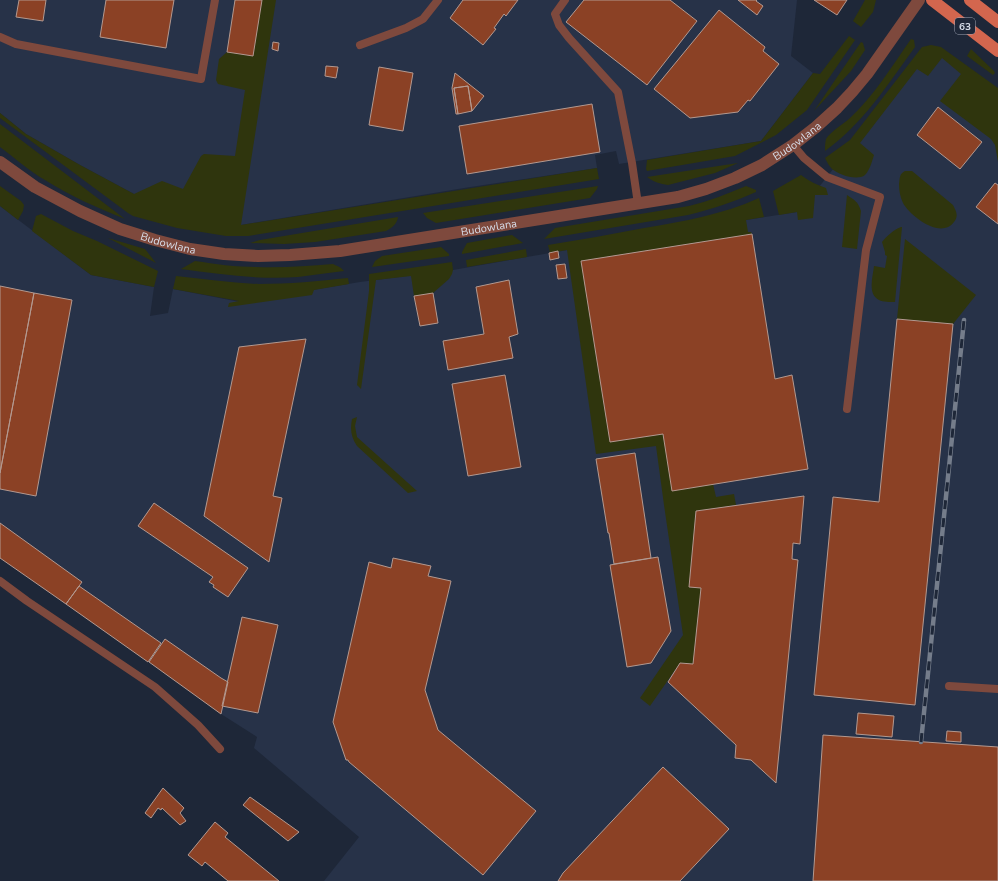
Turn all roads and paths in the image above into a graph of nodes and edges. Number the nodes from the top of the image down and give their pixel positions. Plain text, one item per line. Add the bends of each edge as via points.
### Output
1 (214, 0) edge
2 (438, 0) edge
3 (565, 0) edge
4 (919, 0) edge
5 (932, 0) edge
6 (970, 0) edge
7 (998, 22) edge
8 (0, 37) edge
9 (360, 45) dead end
10 (998, 51) edge
11 (793, 144) junction
12 (0, 162) edge
13 (638, 204) junction
14 (847, 409) dead end
15 (0, 581) edge
16 (949, 686) dead end
17 (998, 689) edge
18 (220, 749) dead end

1 - 8 lane via 200,79 16,44
2 - 9 lane via 423,19
3 - 13 lane via 555,14 559,25 618,92
4 - 11 street, Budowlana via 852,92 816,127
5 - 10 main road, 63
6 - 7 main road, 63
11 - 13 street, Budowlana via 762,165 720,184 678,197
11 - 14 lane via 804,158 827,177 880,197 866,250
12 - 13 street, Budowlana via 41,190 120,229 155,240 224,254 258,256 340,251
15 - 18 lane via 155,687 198,725
16 - 17 lane

